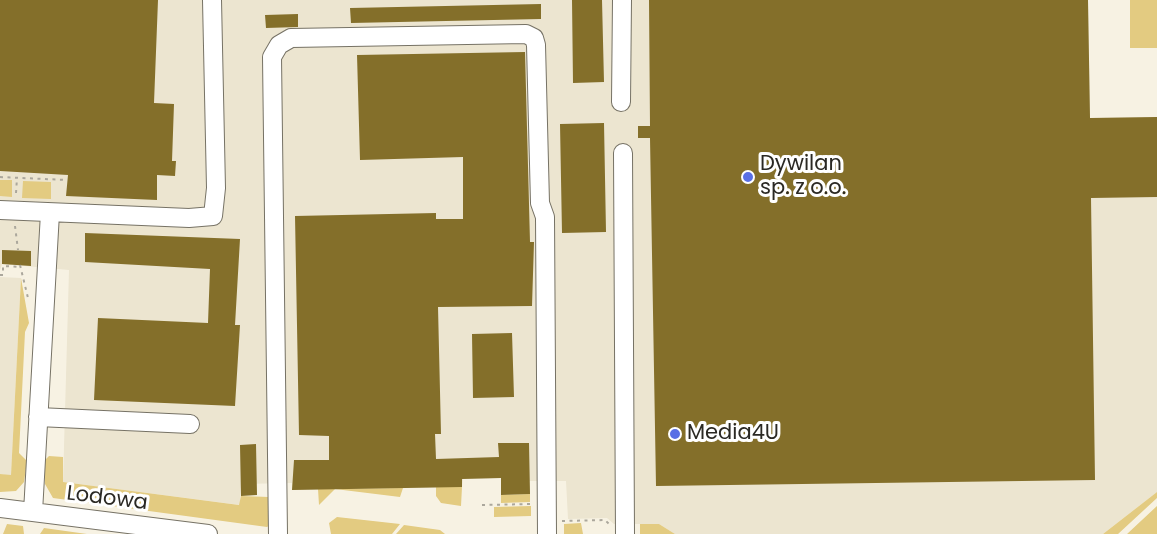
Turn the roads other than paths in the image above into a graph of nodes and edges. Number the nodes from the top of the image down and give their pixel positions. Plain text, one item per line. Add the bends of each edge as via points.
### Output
1 (212, 0) edge
2 (621, 0) edge
3 (621, 102) dead end
4 (623, 153) dead end
5 (0, 210) edge
6 (50, 213) junction
7 (38, 417) junction
8 (190, 424) dead end
9 (0, 508) edge
10 (33, 512) junction
11 (547, 528) edge
12 (142, 530) edge
13 (625, 532) edge
14 (208, 534) edge
15 (278, 534) edge

1 - 6 street via 216,189 213,216
2 - 3 street
4 - 13 street
5 - 6 street
6 - 7 street
7 - 8 street
7 - 10 street
9 - 10 street, Lodowa
10 - 12 street, Lodowa
11 - 15 street via 545,217 540,203 534,38 526,34 291,38 279,45 272,57
12 - 14 street, Lodowa

